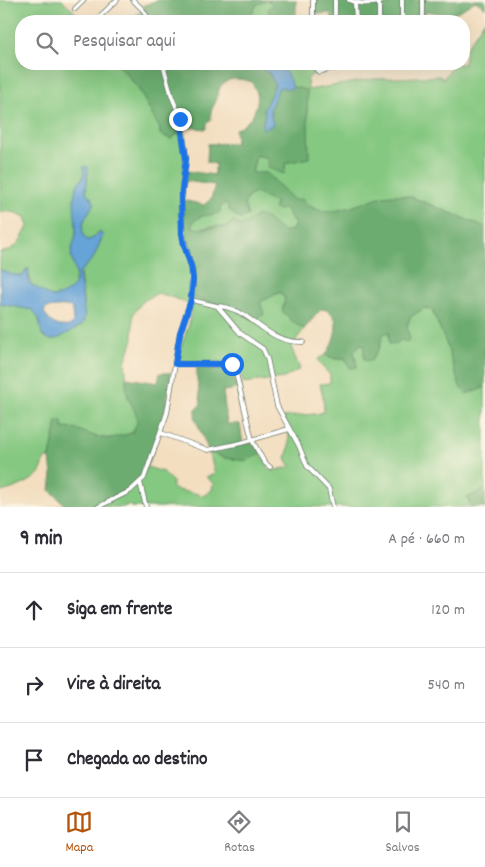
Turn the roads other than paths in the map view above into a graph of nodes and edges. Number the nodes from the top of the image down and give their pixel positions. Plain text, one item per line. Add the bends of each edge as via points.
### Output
1 (84, 0) edge
2 (117, 0) edge
3 (133, 0) edge
4 (313, 0) edge
5 (335, 0) edge
6 (349, 0) edge
7 (386, 0) edge
8 (402, 0) edge
9 (423, 0) edge
10 (379, 2) junction
11 (355, 3) junction
12 (75, 9) dead end
13 (101, 15) edge
14 (146, 15) edge
15 (313, 15) edge
16 (335, 15) edge
17 (356, 15) edge
18 (379, 15) edge
19 (402, 15) edge
20 (423, 15) edge
21 (165, 70) edge
22 (191, 300) junction
23 (217, 306) junction
24 (303, 342) dead end
25 (175, 364) junction
26 (289, 429) junction
27 (161, 433) junction
28 (252, 440) junction
29 (270, 468) dead end
30 (140, 482) junction
31 (98, 507) edge
32 (146, 507) edge
33 (333, 507) edge

1 - 12 street
2 - 13 street
3 - 14 street
4 - 15 street
5 - 16 street
6 - 11 street
7 - 10 street
8 - 19 street
9 - 20 street
10 - 11 street
10 - 18 street
11 - 17 street
21 - 22 street via 179,114 186,156 181,226 192,270
22 - 23 street
22 - 25 street via 180,333
23 - 24 street via 238,312 282,340
23 - 26 street via 240,333 265,351 277,406
25 - 27 street
25 - 28 street via 234,365
26 - 28 street
26 - 33 street via 307,466 329,489
27 - 28 street via 206,450
27 - 30 street
28 - 29 street
30 - 31 street via 130,491
30 - 32 street

